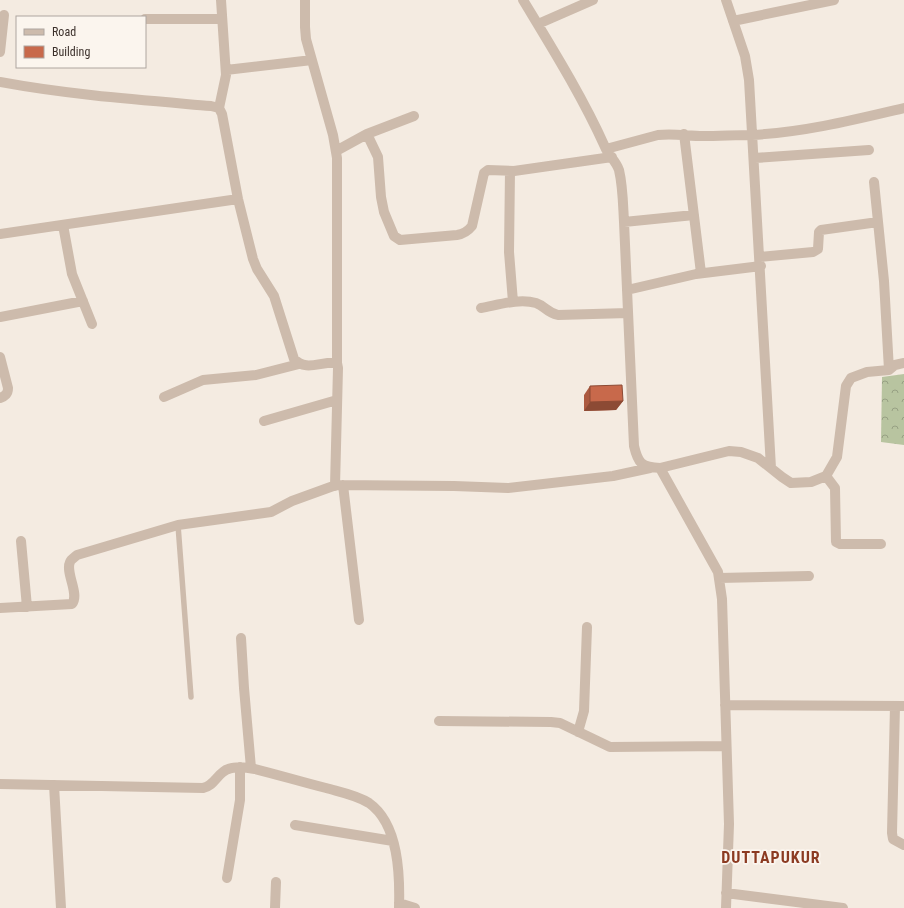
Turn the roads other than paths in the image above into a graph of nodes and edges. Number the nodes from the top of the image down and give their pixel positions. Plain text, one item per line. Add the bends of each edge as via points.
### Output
1 (221, 0) edge
2 (306, 0) edge
3 (523, 0) edge
4 (593, 0) edge
5 (726, 0) edge
6 (834, 0) edge
7 (4, 15) dead end
8 (146, 19) edge
9 (222, 19) junction
10 (733, 21) junction
11 (538, 24) junction
12 (0, 52) edge
13 (312, 60) junction
14 (226, 70) junction
15 (0, 82) edge
16 (219, 108) junction
17 (904, 108) edge
18 (414, 116) dead end
19 (367, 134) junction
20 (684, 134) junction
21 (753, 134) junction
22 (869, 150) dead end
23 (336, 151) junction
24 (609, 153) junction
25 (755, 158) junction
26 (510, 171) junction
27 (874, 182) dead end
28 (238, 199) junction
29 (694, 215) junction
30 (624, 222) junction
31 (878, 222) junction
32 (63, 225) junction
33 (0, 234) edge
34 (760, 261) junction
35 (702, 273) junction
36 (627, 290) junction
37 (83, 301) junction
38 (513, 302) junction
39 (481, 308) dead end
40 (628, 314) junction
41 (0, 317) edge
42 (92, 324) dead end
43 (0, 357) edge
44 (337, 363) junction
45 (299, 364) junction
46 (904, 364) edge
47 (889, 370) junction
48 (164, 397) dead end
49 (0, 398) edge
50 (337, 400) junction
51 (264, 421) dead end
52 (650, 468) junction
53 (660, 468) junction
54 (771, 468) junction
55 (826, 476) junction
56 (339, 486) junction
57 (178, 525) junction
58 (21, 541) dead end
59 (880, 544) dead end
60 (809, 576) dead end
61 (719, 578) junction
62 (27, 607) junction
63 (0, 608) edge
64 (359, 620) dead end
65 (587, 627) dead end
66 (241, 638) dead end
67 (191, 697) dead end
68 (725, 706) junction
69 (900, 706) edge
70 (439, 721) dead end
71 (578, 732) junction
72 (726, 746) junction
73 (240, 767) junction
74 (251, 768) junction
75 (0, 784) edge
76 (54, 785) junction
77 (295, 825) dead end
78 (393, 842) junction
79 (904, 845) edge
80 (227, 878) dead end
81 (276, 882) dead end
82 (726, 893) junction
83 (399, 906) edge
84 (62, 908) edge
85 (275, 908) edge
86 (415, 908) edge
87 (726, 908) edge
88 (843, 908) edge

1 - 9 street
2 - 13 street via 305,33
3 - 11 street
4 - 11 street
5 - 10 street
6 - 10 street
7 - 12 street
8 - 9 street
9 - 14 street
10 - 21 street via 745,56
11 - 24 street
13 - 14 street
13 - 23 street
14 - 16 street
15 - 16 street via 83,95
16 - 28 street
17 - 21 street via 818,128
18 - 19 street
19 - 23 street
19 - 26 street via 378,157 384,212 394,236 400,240 464,234 472,226 484,173 488,170
20 - 21 street
20 - 24 street via 658,135
20 - 29 street
21 - 25 street
22 - 25 street
23 - 44 street
24 - 26 street
24 - 30 street via 618,170
25 - 34 street
26 - 38 street via 509,252
27 - 31 street
28 - 32 street
28 - 45 street via 253,259 262,279 274,296 294,359
29 - 30 street
29 - 35 street
30 - 36 street
31 - 34 street via 821,230 818,249 813,252
31 - 47 street
32 - 33 street
32 - 37 street via 72,274
34 - 35 street
34 - 54 street
35 - 36 street
36 - 40 street
37 - 41 street
37 - 42 street
38 - 39 street
38 - 40 street via 537,303 558,315
40 - 52 street via 634,446 637,458
43 - 49 street via 8,388 5,396
44 - 45 street via 305,366
44 - 50 street
45 - 48 street via 256,375 203,380
46 - 47 street via 895,365
47 - 55 street via 867,372 851,378 846,386 837,457
50 - 51 street
50 - 56 street
52 - 53 street
52 - 56 street via 613,476 508,488
53 - 54 street via 729,451 751,455
53 - 61 street
54 - 55 street via 791,483 811,482
55 - 59 street via 835,488 836,542
56 - 57 street via 328,487 271,512
56 - 64 street
57 - 62 street via 77,555 70,561 69,566 73,602
57 - 67 lane
58 - 62 street
60 - 61 street
61 - 68 street via 722,599
62 - 63 street
65 - 71 street via 584,711
66 - 74 street
68 - 69 street
68 - 72 street
69 - 79 street via 892,833 893,839
70 - 71 street via 551,722 560,723
71 - 72 street via 610,747
72 - 82 street via 729,824
73 - 74 street
73 - 76 street via 229,768 208,787 203,788
73 - 80 street via 240,800
74 - 78 street via 350,794 369,803 387,824
75 - 76 street
76 - 84 street
77 - 78 street
78 - 83 street via 398,860
81 - 85 street
82 - 87 street
82 - 88 street
83 - 86 street

